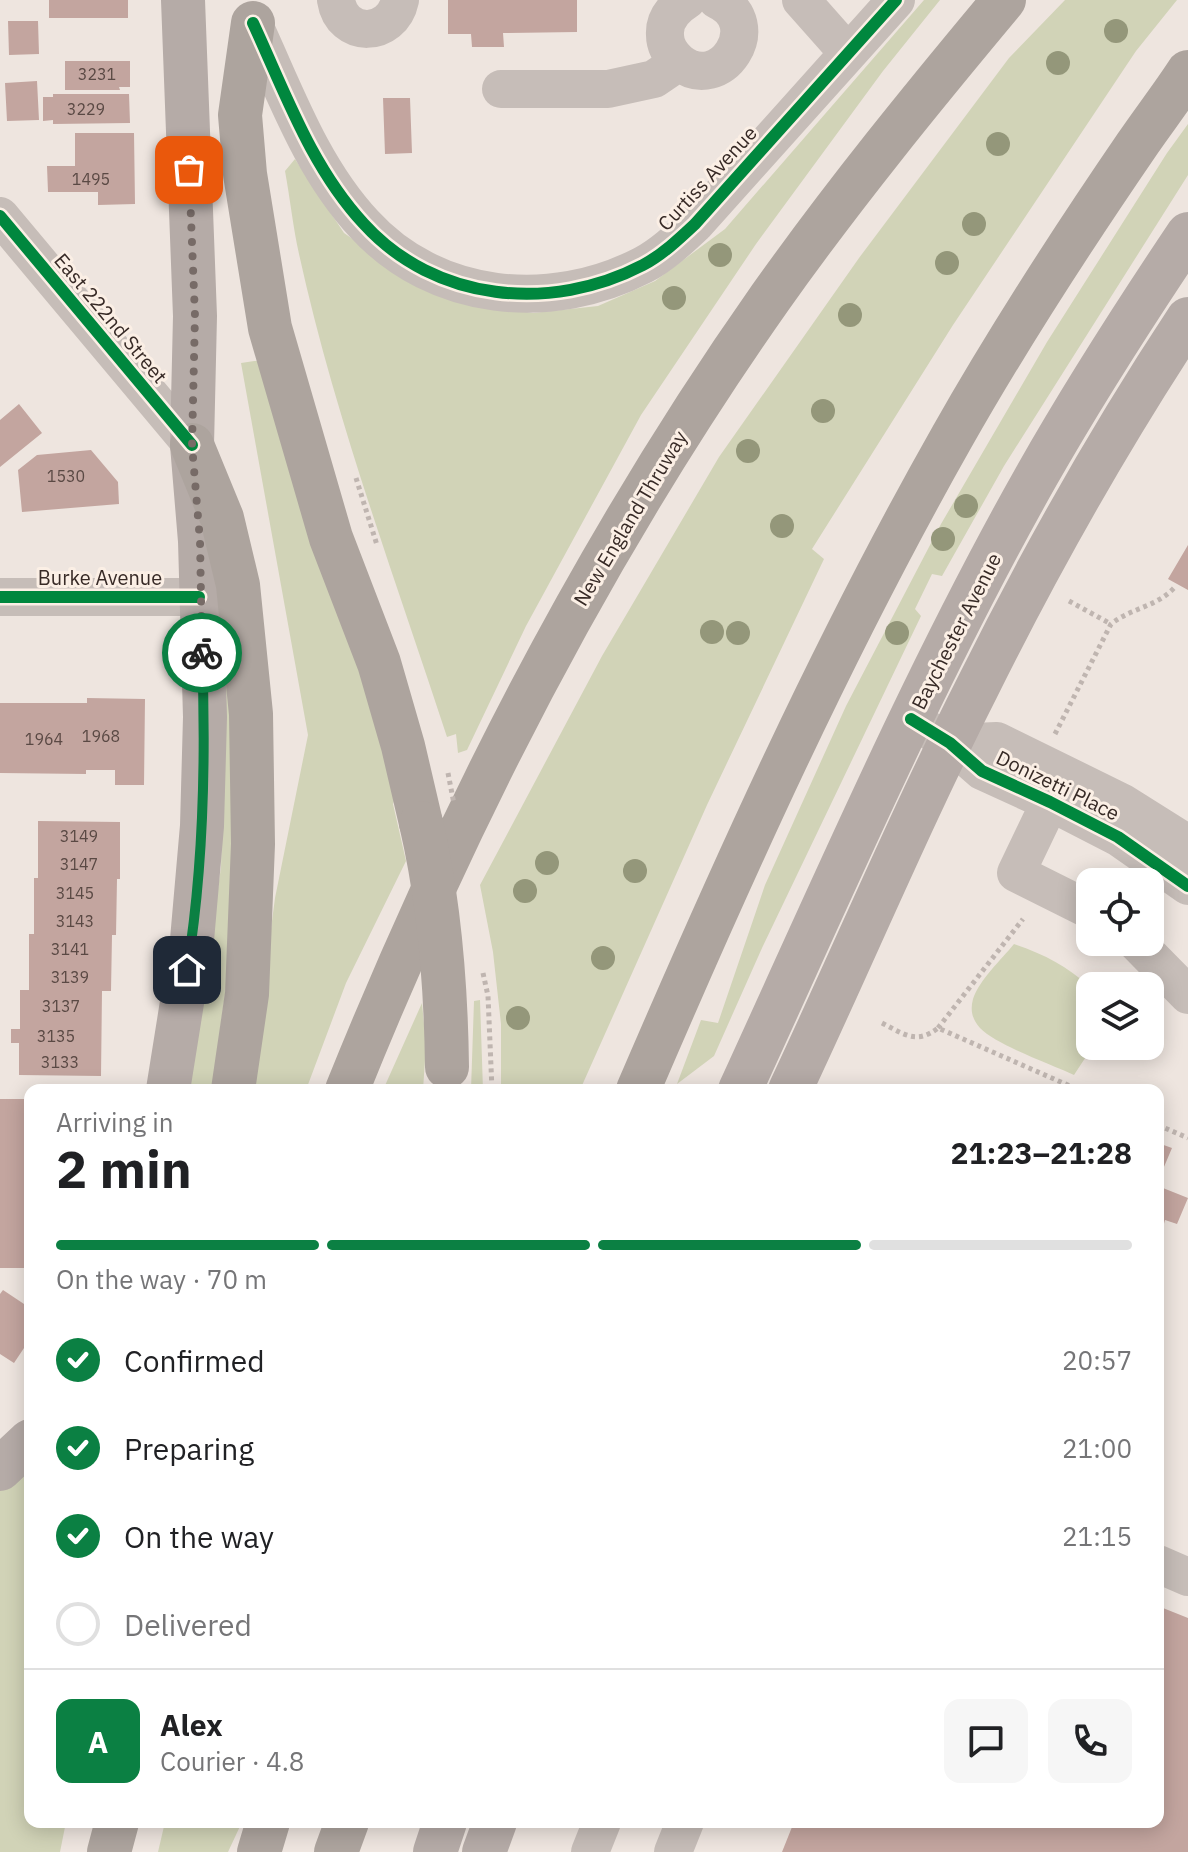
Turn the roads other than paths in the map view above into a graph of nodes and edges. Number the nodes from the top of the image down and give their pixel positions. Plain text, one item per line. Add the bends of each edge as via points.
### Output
1 (183, 0) edge
2 (336, 0) edge
3 (400, 0) edge
4 (687, 0) edge
5 (801, 0) edge
6 (896, 0) edge
7 (735, 4) edge
8 (994, 10) edge
9 (252, 12) edge
10 (848, 53) junction
11 (679, 62) junction
12 (1188, 72) edge
13 (501, 89) dead end
14 (0, 216) edge
15 (1188, 234) edge
16 (1188, 319) edge
17 (192, 445) junction
18 (0, 597) edge
19 (199, 597) junction
20 (911, 719) junction
21 (950, 743) junction
22 (1050, 802) junction
23 (1188, 844) edge
24 (1188, 886) edge
25 (1076, 903) edge
26 (1150, 956) edge
27 (1188, 995) edge
28 (447, 1078) edge
29 (169, 1084) edge
30 (234, 1084) edge
31 (349, 1084) edge
32 (641, 1084) edge
33 (743, 1084) edge
34 (793, 1084) edge
35 (24, 1447) edge
36 (0, 1469) edge
37 (1164, 1567) edge
38 (1188, 1577) edge
39 (92, 1828) edge
40 (115, 1828) edge
41 (266, 1828) edge
42 (345, 1828) edge
43 (443, 1828) edge
44 (493, 1828) edge
45 (600, 1828) edge
46 (683, 1828) edge
47 (89, 1852) edge
48 (109, 1852) edge
49 (259, 1852) edge
50 (336, 1852) edge
51 (435, 1852) edge
52 (484, 1852) edge
53 (590, 1852) edge
54 (673, 1852) edge

1 - 17 main road via 195,316
2 - 3 street via 350,24 371,29 390,20
4 - 11 street via 666,24 667,47
5 - 10 street
6 - 10 street, Curtiss Avenue
7 - 11 street via 739,36 729,59 707,70
8 - 31 highway, New England Thruway via 804,251 643,492 476,797
9 - 10 street, Curtiss Avenue via 310,149 365,226 415,266 450,283 513,293 590,285 664,252
9 - 28 highway, bridge via 240,115 270,328 327,525 379,663 403,746 441,941
11 - 13 street via 654,79 608,89
12 - 32 highway via 1058,263 945,449 795,744
14 - 17 street, East 222nd Street
15 - 20 main road, Baychester Avenue via 1037,476
16 - 21 main road via 1054,540
17 - 19 main road
17 - 30 highway via 222,518 238,585 251,714 247,994
18 - 19 street, Burke Avenue
19 - 29 main road via 205,717 202,826 192,940
20 - 21 street, Donizetti Place
20 - 33 main road, Baychester Avenue
21 - 22 street, Donizetti Place via 982,771
21 - 23 street, Donizetti Place via 997,741 1123,803
21 - 34 main road
22 - 24 street, Donizetti Place via 1118,837
22 - 25 street via 1016,873
26 - 27 street
35 - 36 main road
37 - 38 street
39 - 47 highway
40 - 48 highway
41 - 49 highway
42 - 50 highway
43 - 51 main road
44 - 52 main road
45 - 53 street
46 - 54 street

